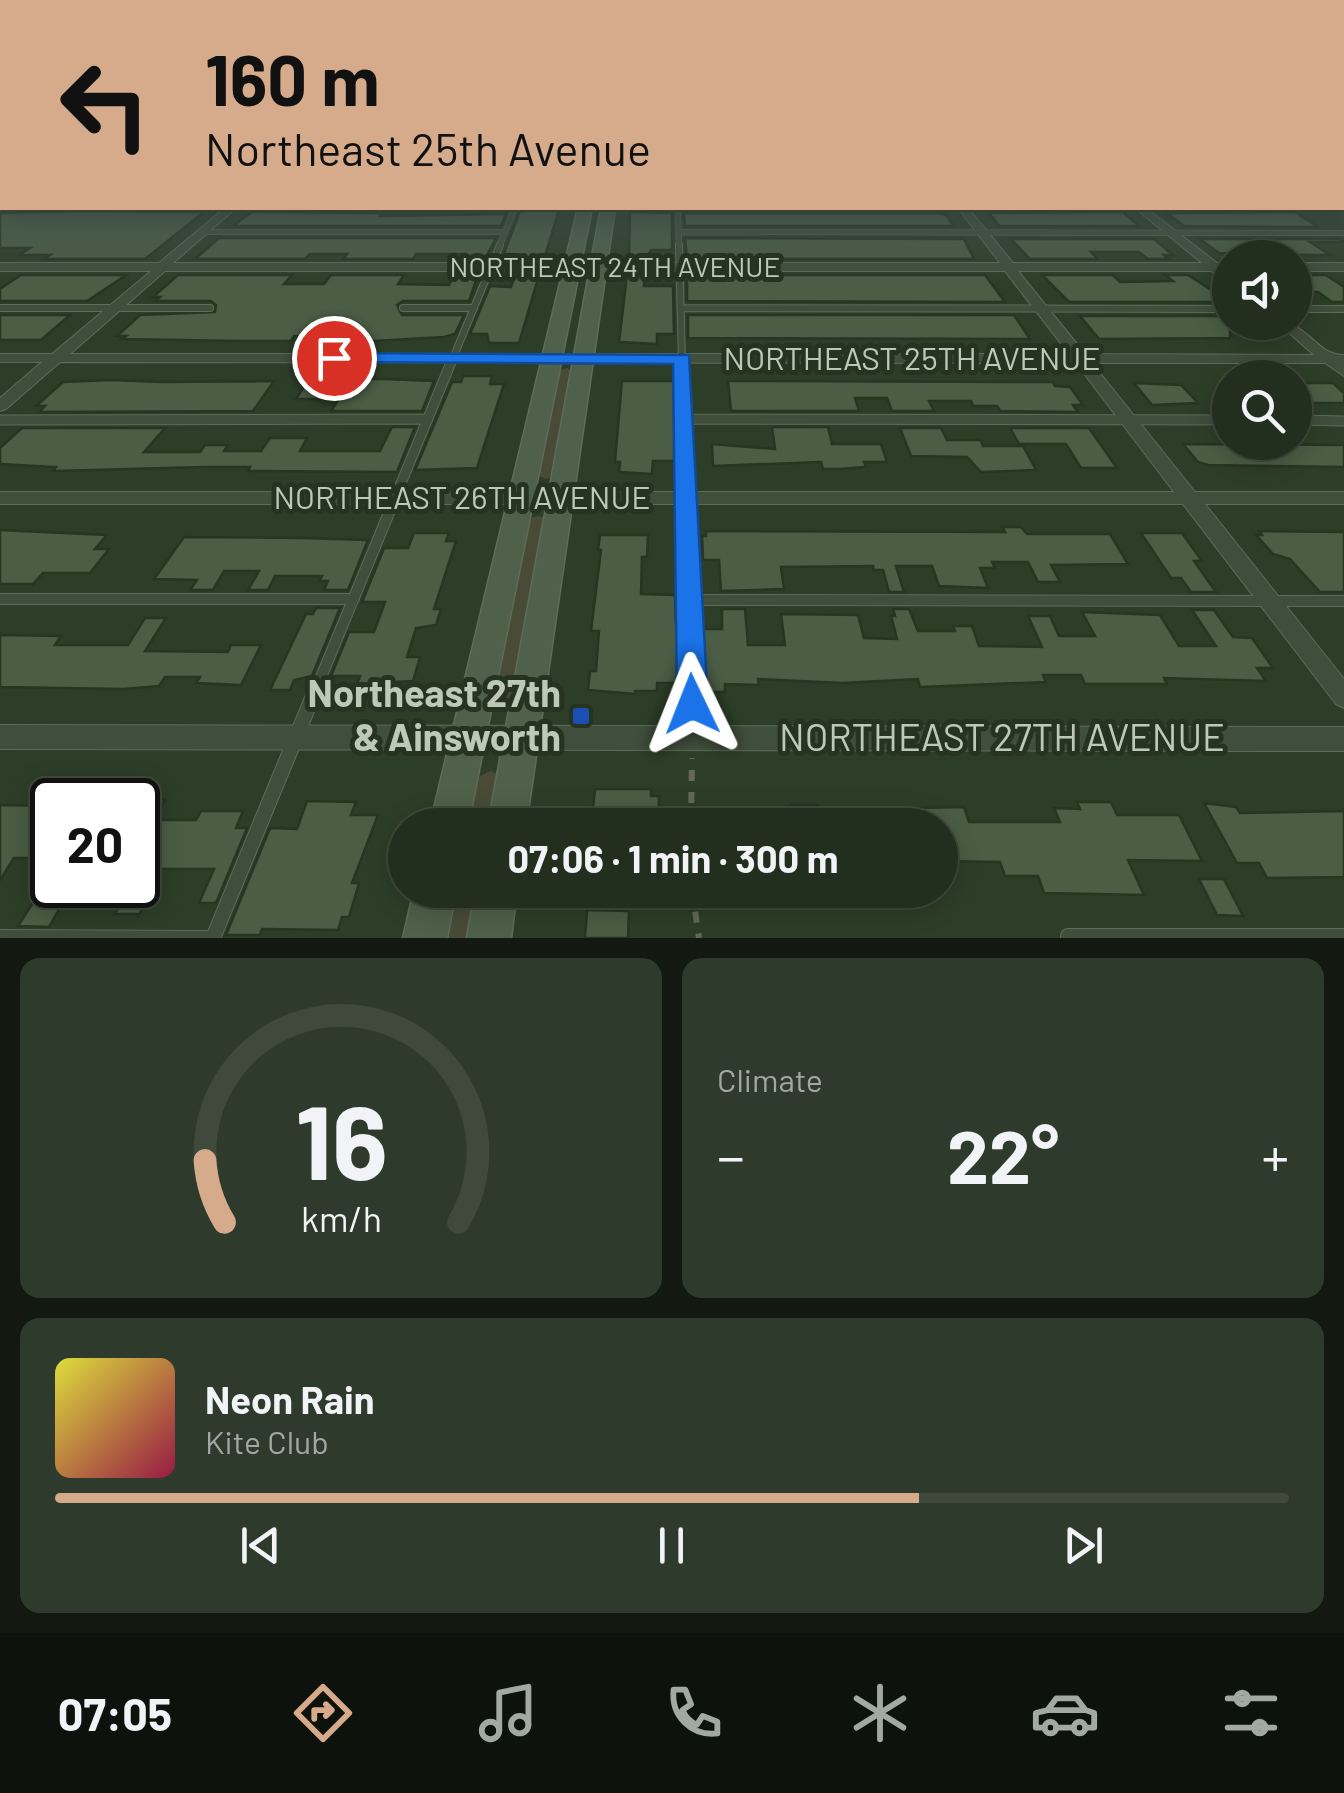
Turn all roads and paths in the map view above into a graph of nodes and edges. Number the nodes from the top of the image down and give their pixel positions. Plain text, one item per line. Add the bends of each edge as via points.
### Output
1 (228, 210) edge
2 (514, 210) edge
3 (585, 210) edge
4 (607, 210) edge
5 (678, 210) edge
6 (965, 210) edge
7 (1142, 210) edge
8 (202, 232) junction
9 (504, 232) junction
10 (679, 232) junction
11 (982, 232) junction
12 (1344, 232) edge
13 (1171, 233) junction
14 (1212, 266) edge
15 (0, 267) edge
16 (161, 267) junction
17 (490, 267) junction
18 (585, 267) junction
19 (680, 267) junction
20 (1010, 267) junction
21 (1312, 267) edge
22 (1344, 267) edge
23 (1212, 268) edge
24 (0, 308) edge
25 (114, 308) junction
26 (210, 308) dead end
27 (403, 308) dead end
28 (474, 308) junction
29 (682, 308) junction
30 (1042, 309) junction
31 (1212, 309) edge
32 (1312, 309) edge
33 (1344, 309) edge
34 (1309, 340) edge
35 (0, 358) edge
36 (56, 358) junction
37 (453, 358) junction
38 (552, 358) junction
39 (582, 358) junction
40 (1080, 358) junction
41 (682, 359) junction
42 (1336, 359) edge
43 (1344, 372) edge
44 (0, 406) edge
45 (428, 419) junction
46 (684, 419) junction
47 (0, 420) edge
48 (1128, 420) junction
49 (1212, 420) edge
50 (1312, 420) edge
51 (1344, 420) edge
52 (0, 498) edge
53 (395, 498) junction
54 (686, 498) junction
55 (1189, 498) junction
56 (1344, 498) edge
57 (522, 499) junction
58 (560, 499) junction
59 (0, 599) edge
60 (354, 599) junction
61 (689, 600) junction
62 (1344, 601) edge
63 (1269, 602) junction
64 (1344, 698) edge
65 (0, 737) edge
66 (296, 737) junction
67 (468, 737) junction
68 (521, 737) junction
69 (693, 738) junction
70 (1344, 739) edge
71 (453, 808) edge
72 (510, 808) edge
73 (691, 808) edge
74 (431, 908) edge
75 (493, 908) edge
76 (695, 908) edge
77 (1068, 936) edge
78 (1344, 936) edge
79 (0, 938) edge
80 (213, 938) edge
81 (424, 938) edge
82 (489, 938) edge
83 (699, 938) edge

1 - 8 street
2 - 9 lane
3 - 18 street
4 - 18 street
5 - 10 lane
6 - 11 street
7 - 13 street
8 - 9 lane
8 - 16 street
9 - 17 lane
10 - 11 lane
10 - 19 lane
11 - 13 lane
11 - 20 street
12 - 13 lane
13 - 14 street
15 - 16 street, NORTHEAST 24TH AVENUE
16 - 17 street, NORTHEAST 24TH AVENUE
16 - 25 street
17 - 18 street, NORTHEAST 24TH AVENUE
17 - 28 lane
18 - 19 street, NORTHEAST 24TH AVENUE
18 - 38 street
18 - 39 street
19 - 20 street, NORTHEAST 24TH AVENUE
19 - 29 lane
20 - 23 street, NORTHEAST 24TH AVENUE
20 - 30 street
21 - 22 street
24 - 25 lane
25 - 26 lane
25 - 36 street
27 - 28 lane
28 - 37 lane
29 - 30 lane
29 - 41 lane
30 - 31 lane
30 - 40 street
32 - 33 lane
34 - 42 street
35 - 36 street, NORTHEAST 25TH AVENUE
36 - 37 street, NORTHEAST 25TH AVENUE
36 - 44 street
37 - 38 street, NORTHEAST 25TH AVENUE
37 - 45 lane
38 - 39 street, NORTHEAST 25TH AVENUE
38 - 57 street
39 - 41 street, NORTHEAST 25TH AVENUE
39 - 58 street
40 - 41 street, NORTHEAST 25TH AVENUE
40 - 42 street, NORTHEAST 25TH AVENUE
40 - 48 street
41 - 46 lane
42 - 43 street
45 - 47 lane
45 - 53 lane
46 - 48 lane
46 - 54 lane
48 - 49 lane
48 - 55 street
50 - 51 lane
52 - 53 street, NORTHEAST 26TH AVENUE
53 - 57 street, NORTHEAST 26TH AVENUE
53 - 60 lane
54 - 55 street, NORTHEAST 26TH AVENUE
54 - 58 street, NORTHEAST 26TH AVENUE
54 - 61 lane
55 - 56 street, NORTHEAST 26TH AVENUE
55 - 63 street
57 - 58 street, NORTHEAST 26TH AVENUE
57 - 67 street
58 - 68 street
59 - 60 lane
60 - 66 lane
61 - 63 lane
61 - 69 lane
62 - 63 lane
63 - 64 street
65 - 66 street, NORTHEAST 27TH AVENUE
66 - 67 street, NORTHEAST 27TH AVENUE
66 - 80 lane
67 - 68 street, NORTHEAST 27TH AVENUE
67 - 71 street
68 - 69 street, NORTHEAST 27TH AVENUE
68 - 72 street
69 - 70 street, NORTHEAST 27TH AVENUE
69 - 73 path
74 - 81 street
75 - 82 street
76 - 83 path
77 - 78 lane
79 - 80 lane

